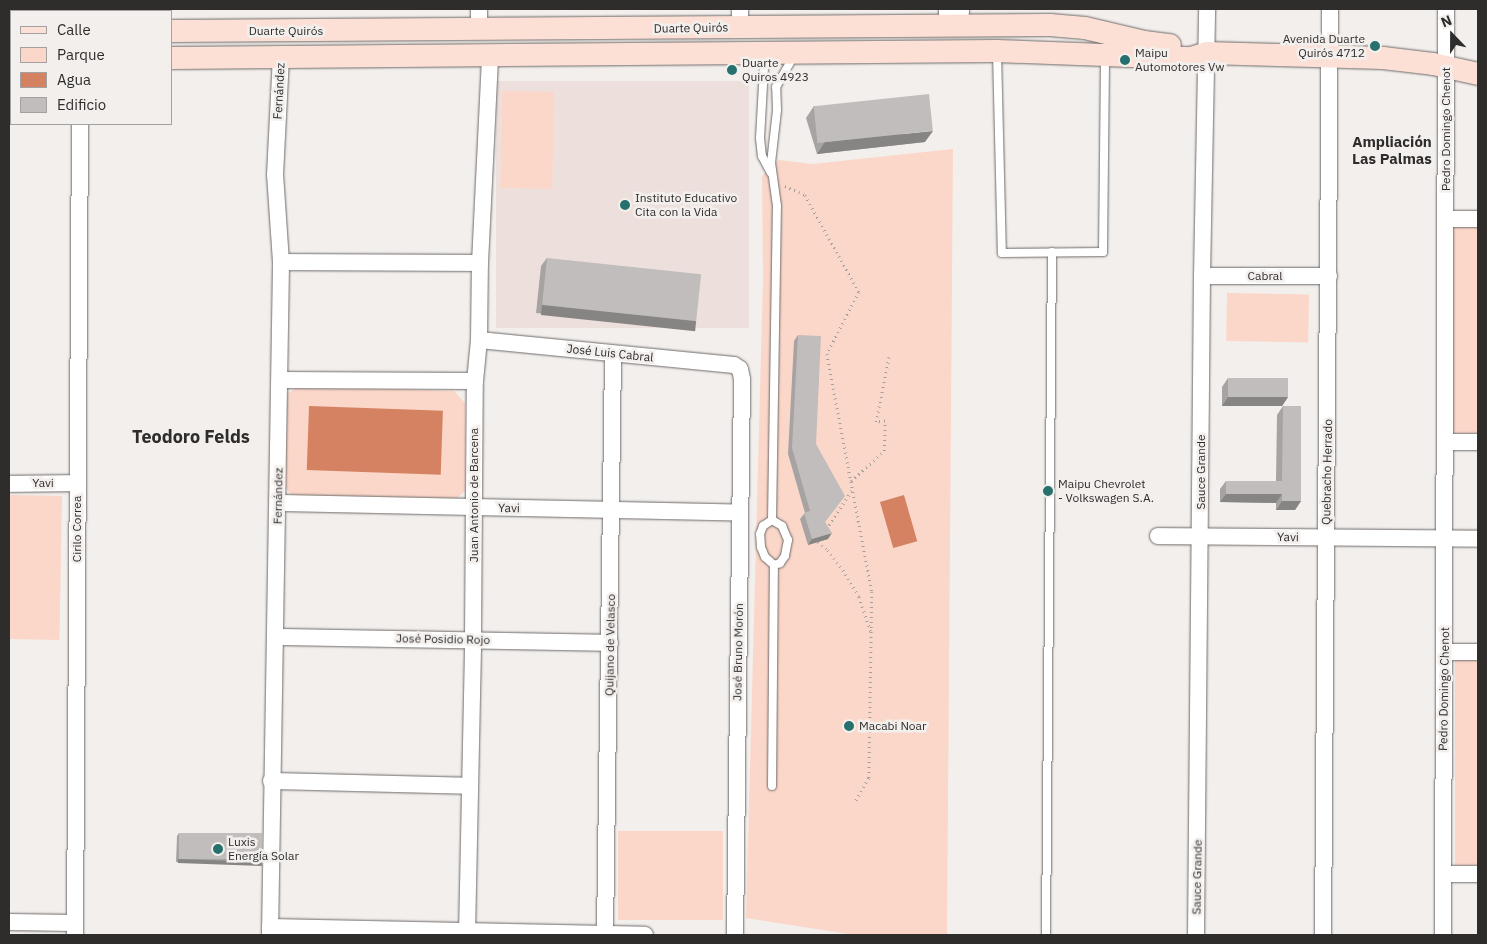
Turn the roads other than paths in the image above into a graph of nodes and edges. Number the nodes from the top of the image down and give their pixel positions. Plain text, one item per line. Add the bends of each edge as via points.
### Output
1 (1207, 9) edge
2 (1330, 9) edge
3 (1446, 9) edge
4 (954, 17) edge
5 (740, 18) edge
6 (479, 19) edge
7 (172, 31) edge
8 (996, 52) junction
9 (757, 54) junction
10 (795, 54) junction
11 (1207, 54) junction
12 (1105, 55) junction
13 (490, 56) junction
14 (1330, 56) junction
15 (281, 57) junction
16 (172, 58) edge
17 (1446, 67) junction
18 (1478, 74) edge
19 (80, 125) edge
20 (771, 172) junction
21 (1447, 219) junction
22 (1478, 219) edge
23 (1052, 252) junction
24 (281, 262) junction
25 (480, 264) junction
26 (1202, 276) junction
27 (1329, 276) junction
28 (479, 340) junction
29 (613, 354) junction
30 (740, 370) joint
31 (280, 380) junction
32 (475, 381) junction
33 (1445, 442) junction
34 (1478, 442) edge
35 (77, 483) junction
36 (9, 484) edge
37 (278, 503) junction
38 (474, 507) junction
39 (611, 510) junction
40 (740, 513) junction
41 (772, 520) junction
42 (1158, 536) dead end
43 (1200, 536) junction
44 (1326, 537) junction
45 (1446, 538) junction
46 (1478, 539) edge
47 (774, 565) junction
48 (276, 637) junction
49 (473, 639) junction
50 (610, 643) junction
51 (1444, 652) junction
52 (1478, 652) edge
53 (271, 781) junction
54 (469, 786) junction
55 (772, 786) dead end
56 (1443, 874) junction
57 (1478, 874) edge
58 (9, 922) edge
59 (74, 929) edge
60 (270, 931) edge
61 (343, 932) edge
62 (401, 933) edge
63 (467, 934) edge
64 (605, 935) edge
65 (645, 935) edge
66 (735, 935) edge
67 (1046, 935) edge
68 (1196, 935) edge
69 (1323, 935) edge
70 (1443, 935) edge

1 - 11 street, Sauce Grande
2 - 14 street, Quebracho Herrado
3 - 17 street, Pedro Domingo Chenot
4 - 5 main road, Duarte Quirós
4 - 11 main road, Duarte Quirós via 1085,28 1144,42 1192,47
5 - 6 main road, Duarte Quirós
6 - 7 main road, Duarte Quirós
8 - 10 main road, Duarte Quirós
8 - 12 main road, Duarte Quirós
8 - 23 lane via 1002,253
9 - 10 main road, Duarte Quirós
9 - 13 main road, Duarte Quirós
9 - 20 lane via 764,67 762,156
10 - 20 lane via 776,87
11 - 12 main road, Duarte Quirós via 1191,58
11 - 14 main road, Duarte Quirós
11 - 26 street, Sauce Grande
12 - 23 lane via 1103,252
13 - 15 main road, Duarte Quirós
13 - 25 street, Juan Antonio de Barcena
14 - 17 main road, Duarte Quirós via 1384,58
14 - 27 street, Quebracho Herrado
15 - 16 main road, Duarte Quirós
15 - 24 street, Fernández via 276,175
17 - 18 main road, Duarte Quirós
17 - 21 street, Pedro Domingo Chenot
19 - 35 street, Cirilo Correa
20 - 41 lane via 776,206
21 - 22 street
21 - 33 street, Pedro Domingo Chenot
23 - 67 lane
24 - 25 street
24 - 31 street, Fernández
25 - 28 street, Juan Antonio de Barcena
26 - 27 street, Cabral
26 - 43 street, Sauce Grande
27 - 44 street, Quebracho Herrado
28 - 29 street, José Luis Cabral
28 - 32 street, Juan Antonio de Barcena
29 - 30 street, José Luis Cabral via 734,366
29 - 39 street, Quijano de Velasco
30 - 40 street, José Bruno Morón
31 - 32 street
31 - 37 street, Fernández
32 - 38 street, Juan Antonio de Barcena
33 - 34 street
33 - 45 street, Pedro Domingo Chenot
35 - 36 street, Yavi
35 - 59 street, Cirilo Correa
37 - 38 street, Yavi
37 - 48 street, Fernández
38 - 39 street, Yavi
38 - 49 street, Juan Antonio de Barcena
39 - 40 street, Yavi
39 - 50 street, Quijano de Velasco
40 - 66 street, José Bruno Morón
41 - 47 lane via 763,526 760,534 765,557
41 - 47 lane via 782,526 788,540 785,556
42 - 43 street, Yavi
43 - 44 street, Yavi
43 - 68 street, Sauce Grande
44 - 45 street, Yavi
44 - 69 street, Quebracho Herrado
45 - 46 street, Yavi
45 - 51 street, Pedro Domingo Chenot
47 - 55 lane
48 - 49 street, José Posidio Rojo
48 - 53 street, Fernández
49 - 50 street, José Posidio Rojo
49 - 54 street, Juan Antonio de Barcena
50 - 64 street, Quijano de Velasco
51 - 52 street
51 - 56 street, Pedro Domingo Chenot
53 - 54 street
53 - 60 street, Fernández
54 - 63 street, Juan Antonio de Barcena
56 - 57 street
56 - 70 street, Pedro Domingo Chenot
58 - 59 street
60 - 61 street
61 - 62 street
62 - 63 street
63 - 64 street
64 - 65 street

